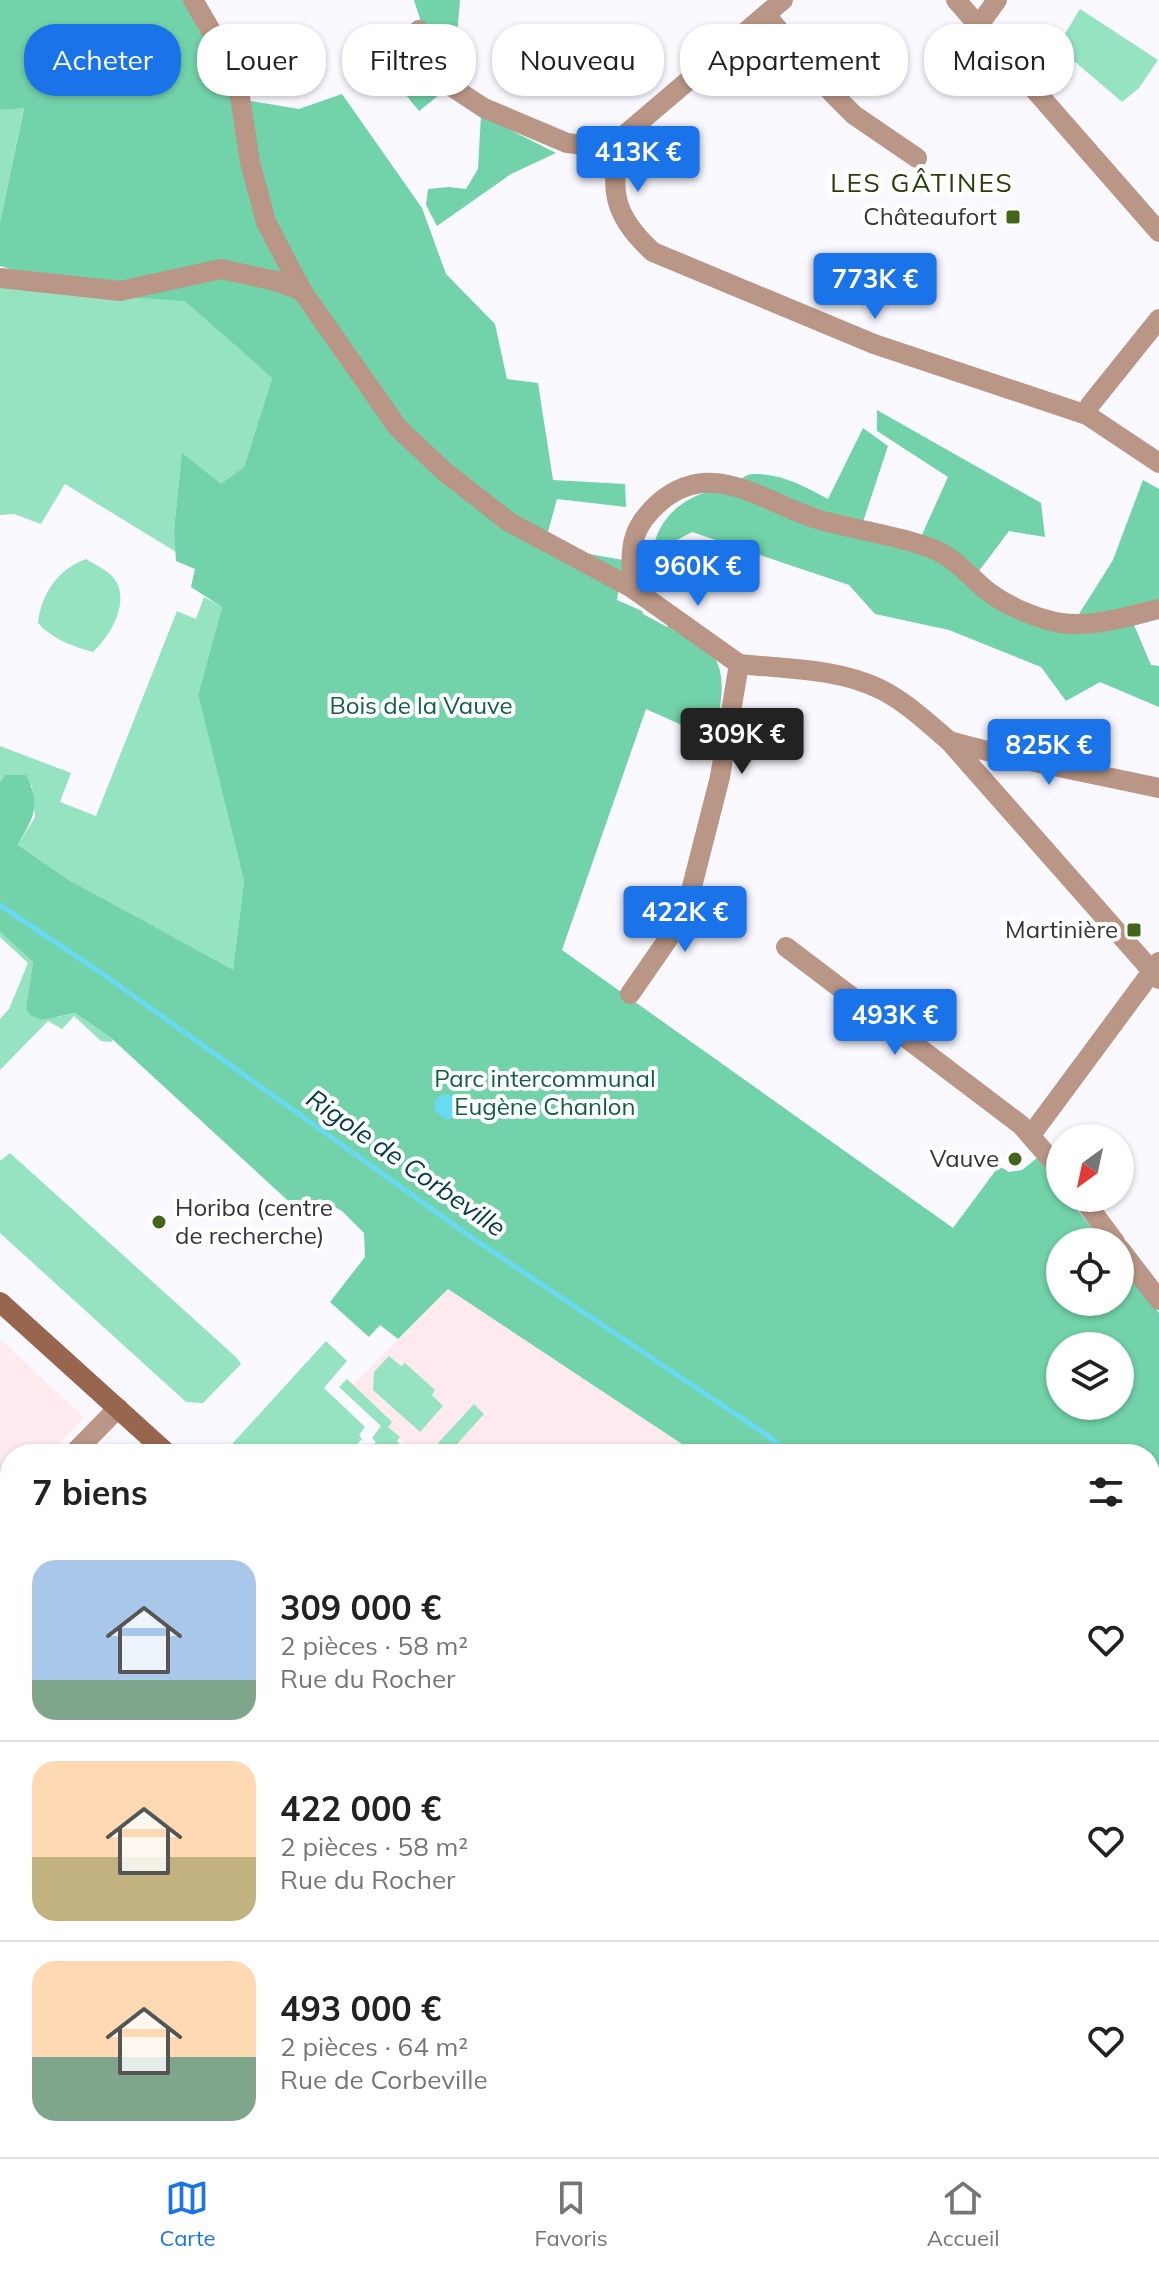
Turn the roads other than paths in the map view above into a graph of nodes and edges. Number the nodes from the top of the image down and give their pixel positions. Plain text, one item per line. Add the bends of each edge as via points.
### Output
1 (193, 0) edge
2 (783, 0) edge
3 (956, 0) edge
4 (997, 0) edge
5 (766, 15) junction
6 (978, 24) edge
7 (980, 24) edge
8 (466, 96) edge
9 (1041, 96) edge
10 (622, 137) junction
11 (917, 158) dead end
12 (1159, 232) edge
13 (0, 278) edge
14 (302, 291) junction
15 (1159, 319) edge
16 (1087, 415) junction
17 (1159, 463) edge
18 (632, 588) junction
19 (1159, 609) edge
20 (739, 664) junction
21 (949, 741) junction
22 (1159, 788) edge
23 (786, 947) dead end
24 (1157, 971) edge
25 (630, 994) dead end
26 (1031, 1135) junction
27 (1046, 1153) edge
28 (1134, 1267) edge
29 (1159, 1300) edge
30 (0, 1302) edge
31 (118, 1408) junction
32 (83, 1444) edge
33 (157, 1444) edge

1 - 14 street via 228,63 266,222
2 - 5 street
3 - 6 street
4 - 7 street
5 - 10 street
5 - 11 street via 854,115
8 - 10 street via 567,143
9 - 12 street
10 - 16 street via 614,190 632,233 653,252 874,344
13 - 14 street via 120,291 221,269
14 - 18 street via 398,428 445,472 509,522
15 - 16 street
16 - 17 street
18 - 19 street via 631,549 643,517 673,491 715,481 809,517 942,553 990,593 1020,611 1054,622 1081,624
18 - 20 street
20 - 21 street via 832,674 878,688 915,710
20 - 25 street via 720,777 686,910
21 - 22 street
21 - 24 street
23 - 26 street
24 - 26 street
26 - 27 street
28 - 29 street
30 - 31 main road
31 - 32 street
31 - 33 main road

